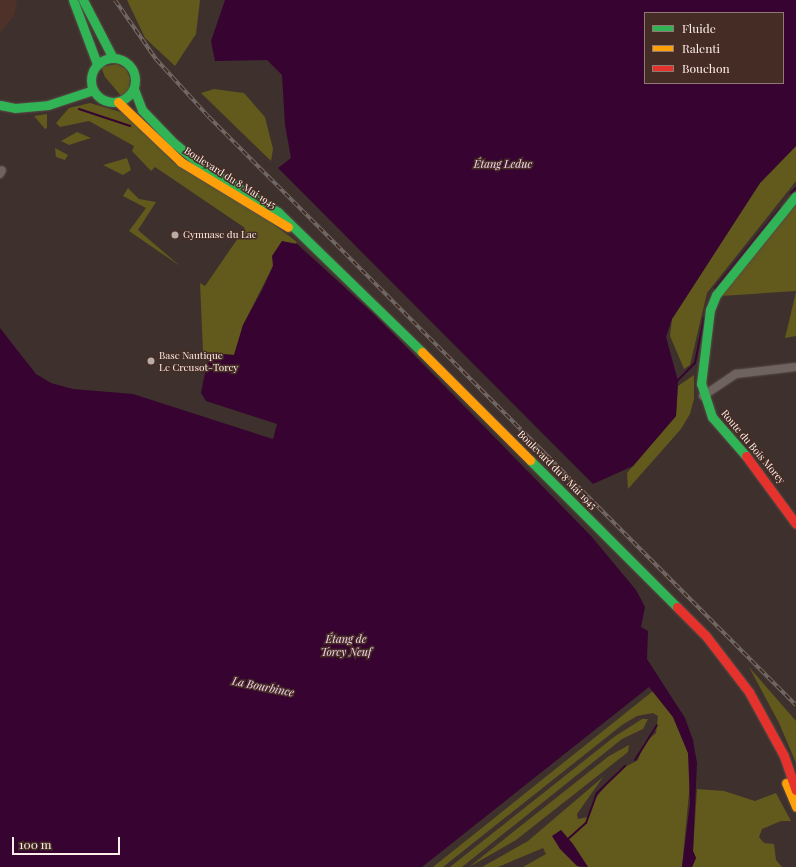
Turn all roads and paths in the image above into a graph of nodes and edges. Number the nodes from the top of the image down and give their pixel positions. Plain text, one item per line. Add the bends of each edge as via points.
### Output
1 (73, 0) edge
2 (83, 0) edge
3 (112, 58) junction
4 (97, 64) junction
5 (134, 89) junction
6 (93, 90) junction
7 (118, 102) junction
8 (0, 105) edge
9 (796, 196) edge
10 (301, 234) junction
11 (796, 367) edge
12 (703, 396) junction
13 (796, 524) edge
14 (773, 740) junction
15 (796, 790) edge
16 (796, 807) edge

1 - 4 main road
2 - 3 main road
3 - 4 main road
3 - 5 main road via 132,67
4 - 6 main road via 91,76
5 - 7 main road
5 - 10 main road, Boulevard du 8 Mai 1945 via 142,110 174,143 201,165 278,212
6 - 7 main road via 103,100
6 - 8 main road via 48,105 15,108
7 - 10 main road, Boulevard du 8 Mai 1945 via 181,162
9 - 12 main road, Route du Bois Morey via 716,295 706,339
10 - 14 main road, Boulevard du 8 Mai 1945 via 718,649 749,692
11 - 12 street via 736,374
12 - 13 main road, Route du Bois Morey via 712,417 771,486
14 - 15 main road, Boulevard du 8 Mai 1945 via 784,756
14 - 16 main road, Boulevard du 8 Mai 1945

